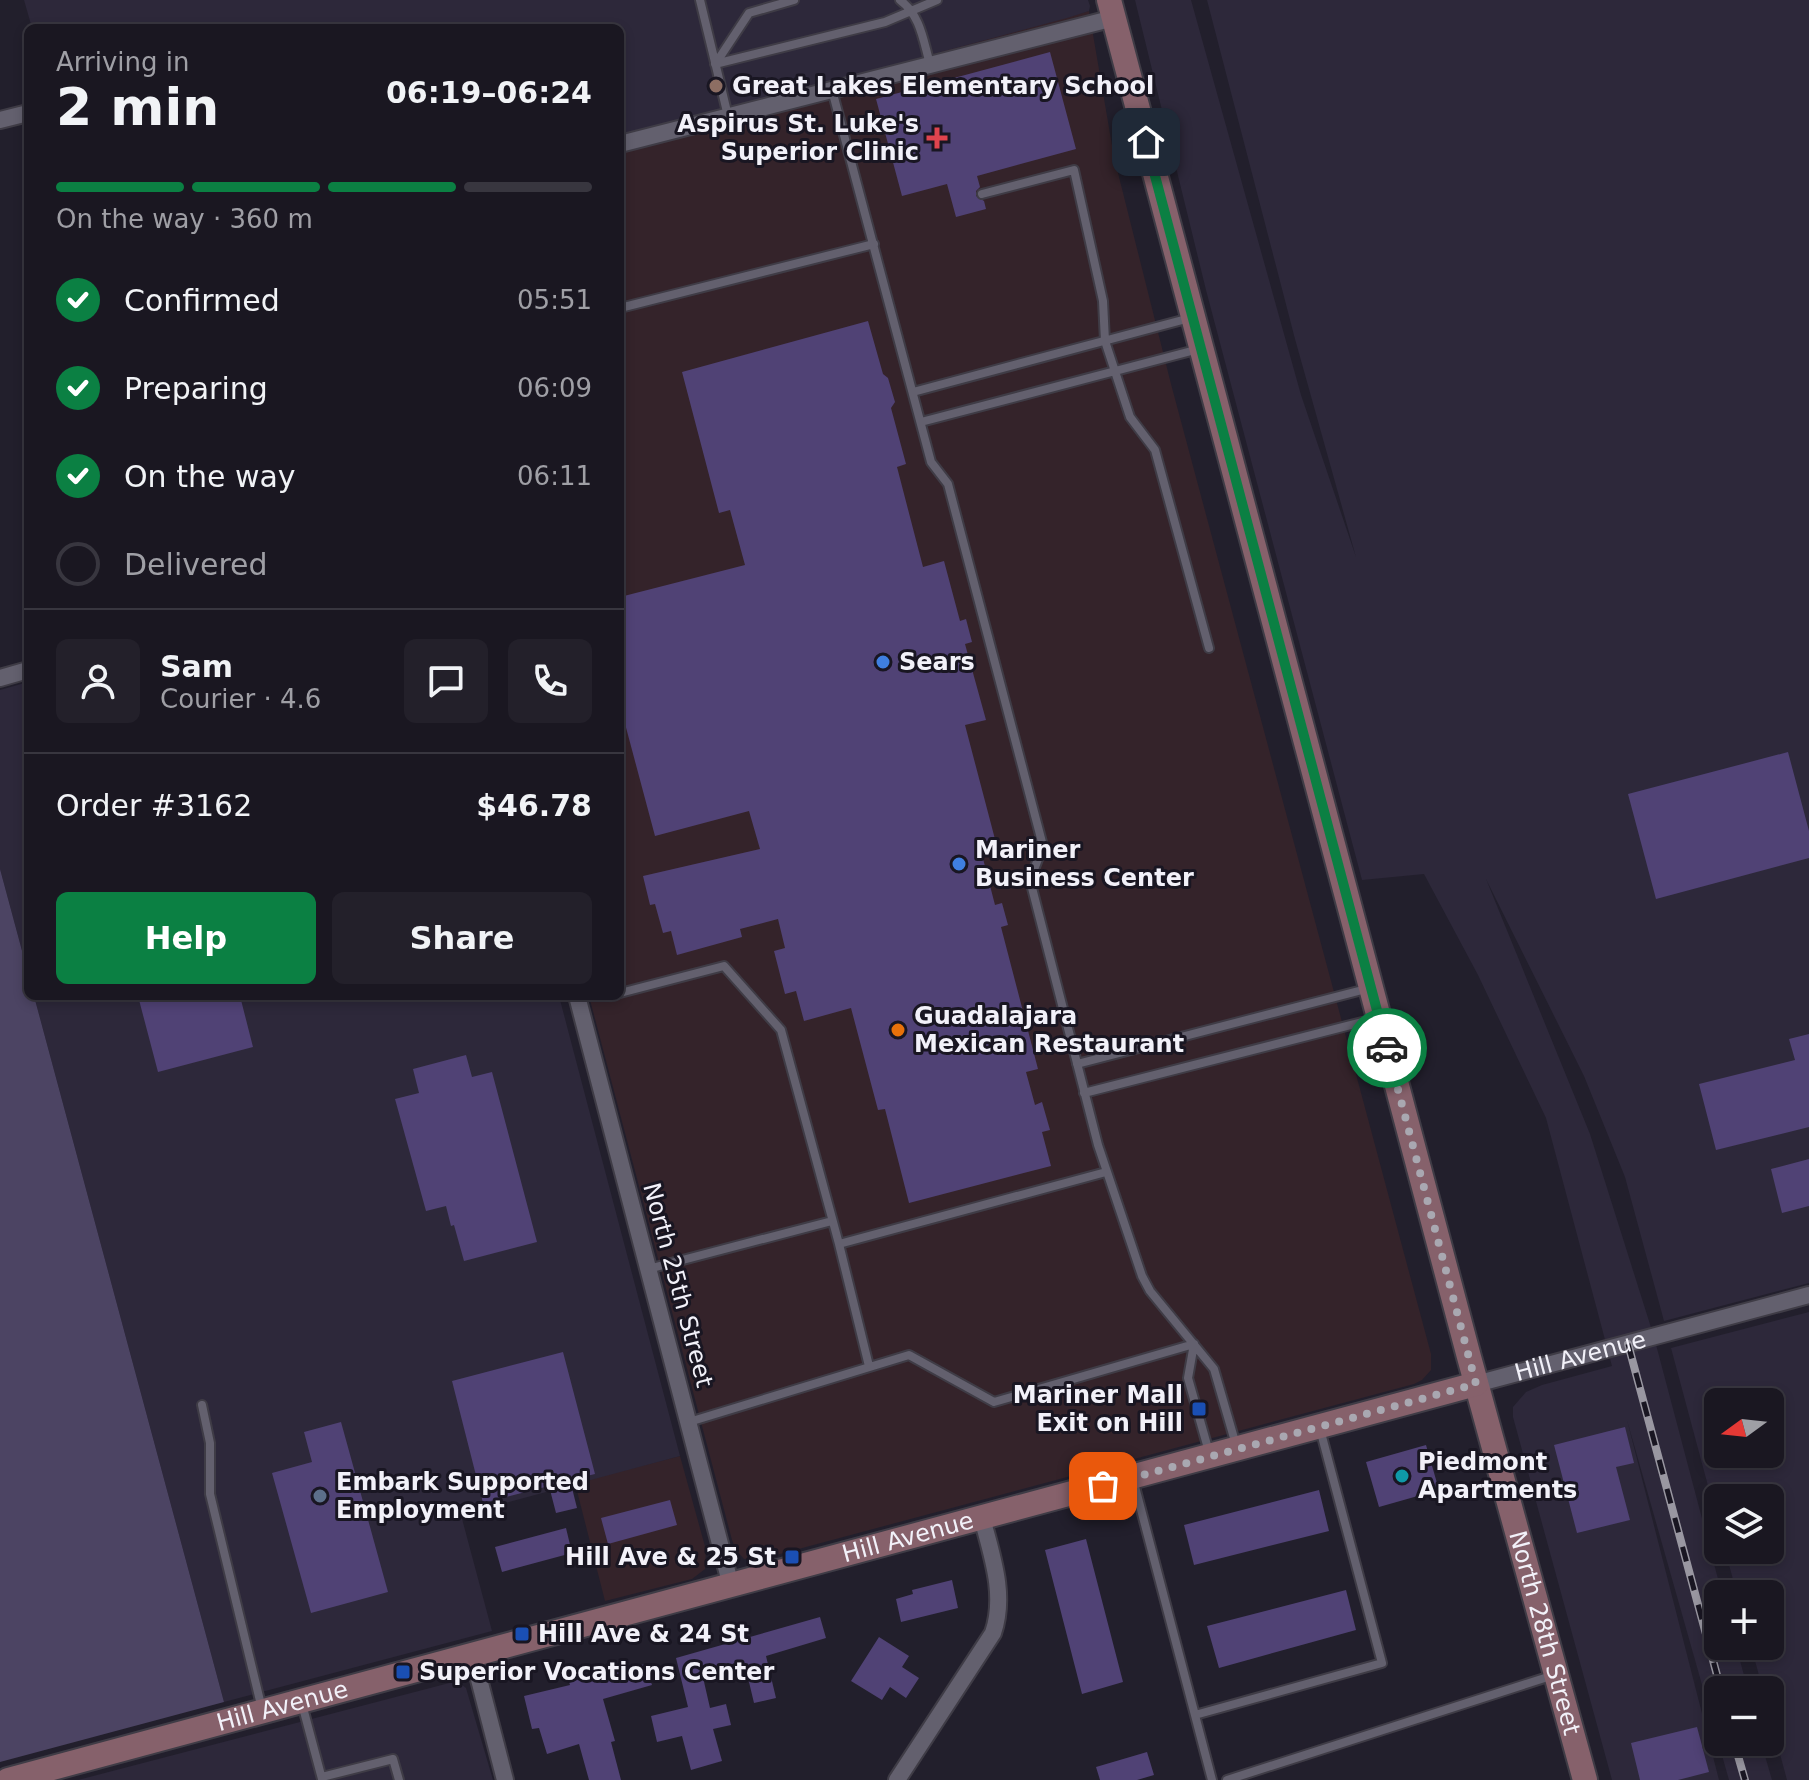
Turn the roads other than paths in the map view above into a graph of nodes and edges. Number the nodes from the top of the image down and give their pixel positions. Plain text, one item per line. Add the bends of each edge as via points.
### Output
1 (700, 0) edge
2 (794, 0) edge
3 (900, 0) edge
4 (937, 0) edge
5 (1111, 9) edge
6 (913, 12) junction
7 (715, 64) junction
8 (930, 65) junction
9 (832, 90) junction
10 (24, 114) edge
11 (728, 117) junction
12 (0, 120) edge
13 (624, 143) edge
14 (982, 194) dead end
15 (874, 244) junction
16 (624, 307) edge
17 (1192, 317) junction
18 (1105, 341) junction
19 (1200, 348) junction
20 (1114, 371) junction
21 (913, 392) junction
22 (921, 422) junction
23 (1209, 648) dead end
24 (24, 671) edge
25 (0, 678) edge
26 (1371, 988) junction
27 (624, 992) edge
28 (578, 1000) edge
29 (1379, 1018) junction
30 (1077, 1064) junction
31 (1084, 1093) junction
32 (1106, 1172) junction
33 (832, 1221) junction
34 (839, 1244) junction
35 (648, 1269) junction
36 (1809, 1295) edge
37 (1194, 1344) junction
38 (869, 1366) junction
39 (1476, 1384) junction
40 (202, 1405) dead end
41 (689, 1422) junction
42 (1319, 1427) junction
43 (1238, 1450) junction
44 (1210, 1457) junction
45 (1133, 1477) junction
46 (982, 1518) junction
47 (731, 1586) junction
48 (473, 1656) junction
49 (1557, 1674) junction
50 (301, 1701) junction
51 (262, 1710) junction
52 (1195, 1715) junction
53 (322, 1778) edge
54 (8, 1780) edge
55 (399, 1780) edge
56 (505, 1780) edge
57 (897, 1780) edge
58 (1212, 1780) edge
59 (1227, 1780) edge
60 (1585, 1780) edge

1 - 7 lane
2 - 7 lane via 749,13
3 - 6 lane
4 - 6 lane
5 - 8 street
5 - 17 main road, North 28th Street
6 - 7 lane
6 - 8 lane
7 - 11 lane
8 - 9 street
9 - 11 street
9 - 15 lane
10 - 12 street
11 - 13 street
14 - 18 lane via 1074,170 1103,301
15 - 16 lane
15 - 21 lane
17 - 18 lane
17 - 19 main road, North 28th Street
18 - 20 lane
18 - 21 lane
19 - 20 lane
19 - 26 main road, North 28th Street
20 - 22 lane
20 - 23 lane via 1130,417 1155,450
21 - 22 lane
22 - 30 lane via 931,462 948,484 1043,846 1030,880
24 - 25 street
26 - 29 main road, North 28th Street
26 - 30 lane
27 - 33 lane via 724,966 781,1030
28 - 35 street, North 25th Street
29 - 31 lane
29 - 39 main road, North 28th Street
30 - 31 lane
31 - 32 lane
32 - 34 lane
32 - 37 lane via 1142,1276
33 - 34 lane
33 - 35 lane
34 - 38 lane
35 - 41 street, North 25th Street
36 - 39 street, Hill Avenue
37 - 38 lane via 994,1402 909,1355
37 - 43 lane via 1216,1374
37 - 44 lane via 1188,1378
38 - 41 lane
39 - 42 main road, Hill Avenue
39 - 49 main road, North 28th Street
40 - 51 lane via 210,1443 210,1494
41 - 47 street, North 25th Street
42 - 43 main road, Hill Avenue
42 - 52 lane via 1382,1663
43 - 44 main road, Hill Avenue
44 - 45 main road, Hill Avenue
45 - 46 main road, Hill Avenue
45 - 52 lane
46 - 47 main road, Hill Avenue
46 - 57 street via 999,1616
47 - 48 main road, Hill Avenue
48 - 50 main road, Hill Avenue
48 - 56 street
49 - 59 lane
49 - 60 main road, North 28th Street
50 - 51 main road, Hill Avenue
50 - 53 lane
51 - 54 main road, Hill Avenue
52 - 58 lane
53 - 55 lane via 393,1759

